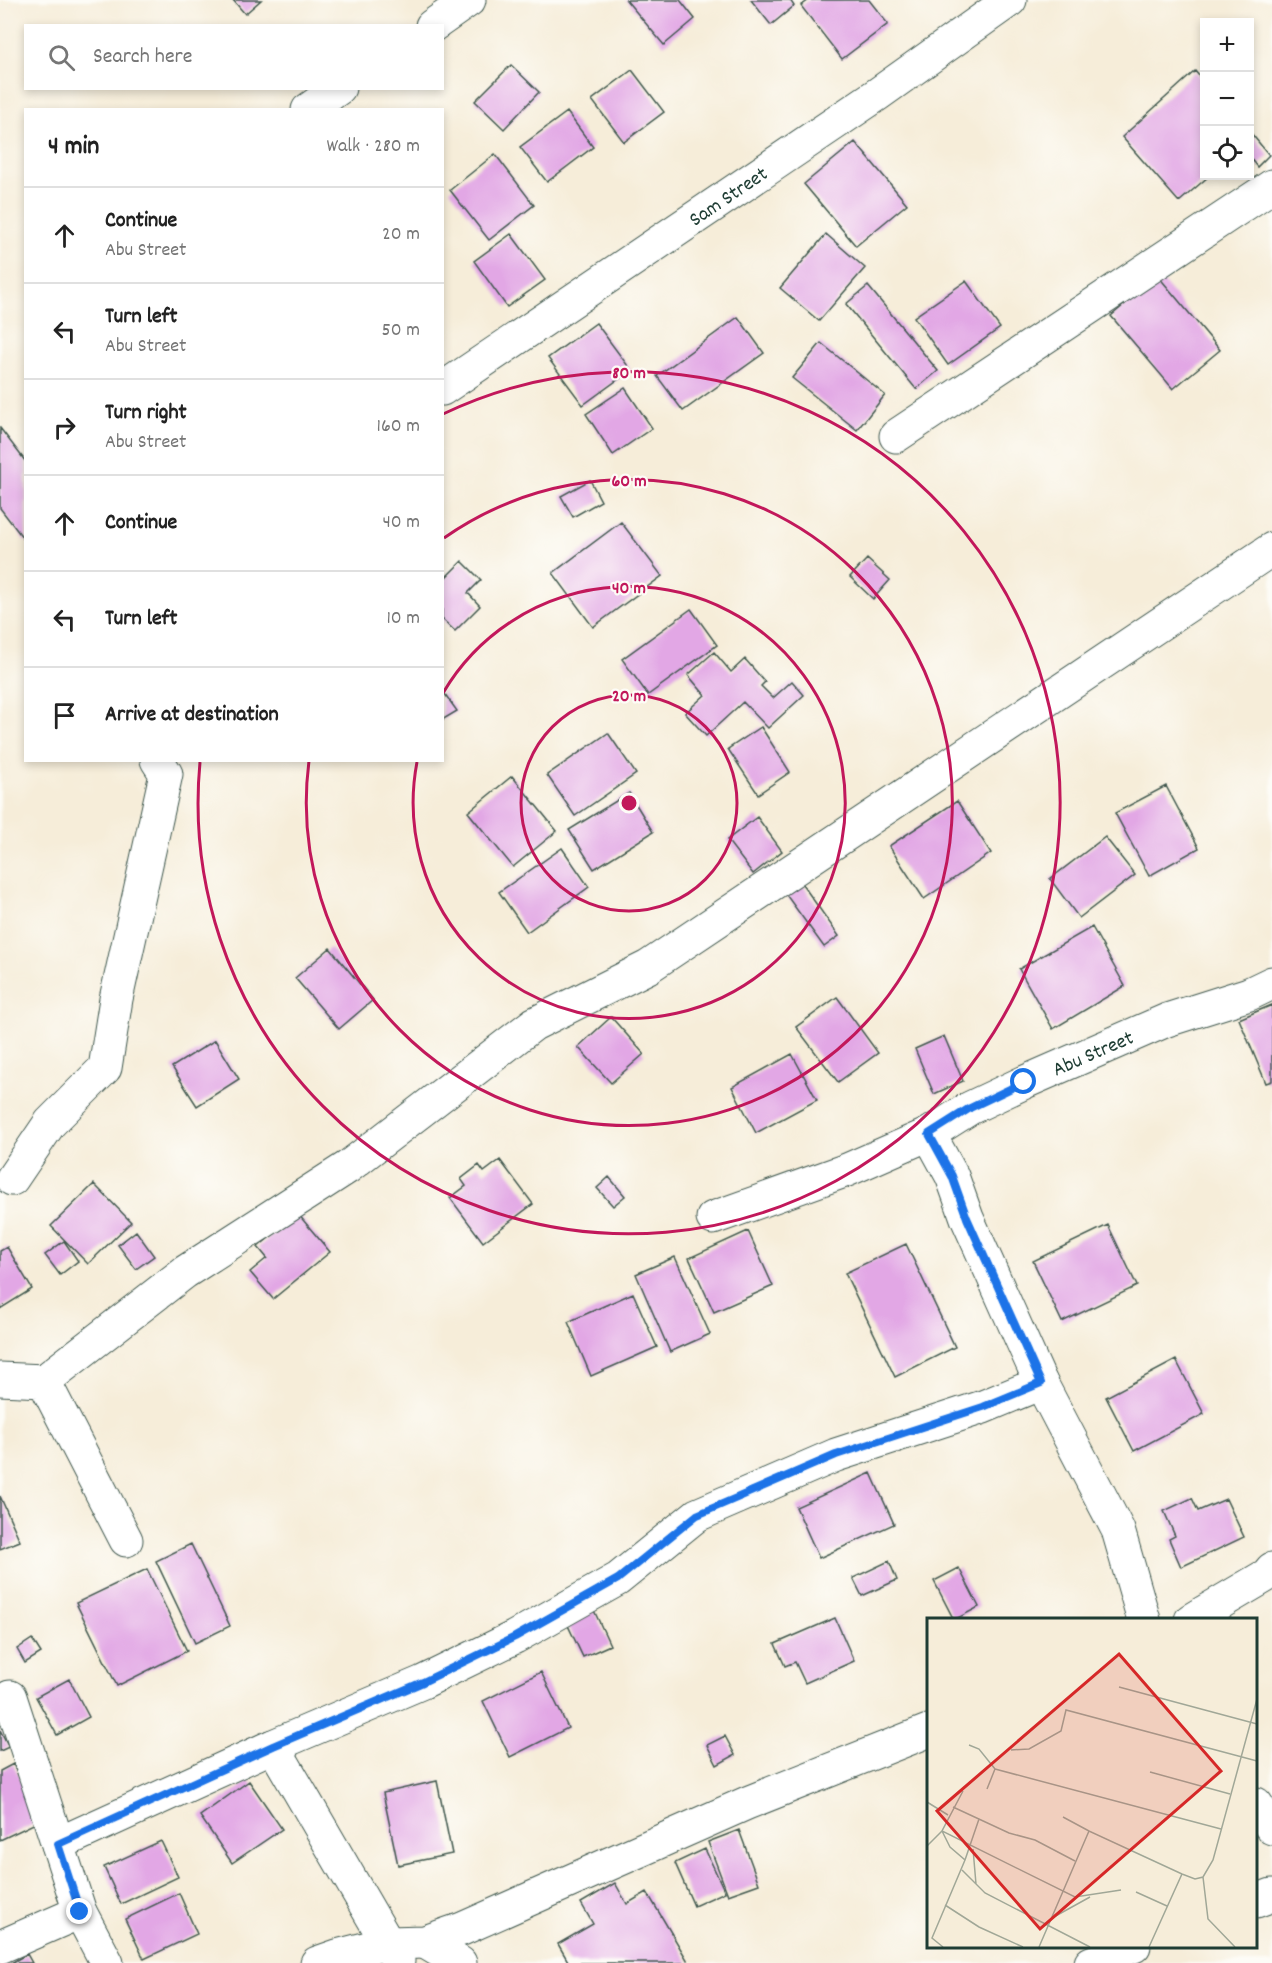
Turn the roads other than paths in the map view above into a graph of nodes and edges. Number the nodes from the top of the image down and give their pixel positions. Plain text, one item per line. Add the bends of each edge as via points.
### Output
1 (469, 0) edge
2 (1010, 0) edge
3 (435, 24) edge
4 (336, 90) edge
5 (311, 108) edge
6 (1272, 186) edge
7 (444, 388) edge
8 (897, 436) dead end
9 (1272, 549) edge
10 (158, 762) edge
11 (1272, 983) edge
12 (929, 1134) junction
13 (12, 1179) dead end
14 (713, 1218) dead end
15 (0, 1379) edge
16 (44, 1381) junction
17 (1041, 1383) junction
18 (126, 1540) dead end
19 (1272, 1569) edge
20 (1143, 1618) edge
21 (1194, 1618) edge
22 (10, 1697) dead end
23 (927, 1731) edge
24 (273, 1746) junction
25 (1257, 1805) edge
26 (1272, 1828) edge
27 (58, 1844) junction
28 (1272, 1895) edge
29 (1257, 1901) edge
30 (80, 1912) junction
31 (425, 1942) junction
32 (0, 1947) edge
33 (1131, 1948) edge
34 (394, 1953) edge
35 (106, 1963) edge
36 (317, 1963) edge
37 (460, 1963) edge
38 (1091, 1963) edge

1 - 3 street
2 - 7 street, Sam Street
4 - 5 street
6 - 8 street
9 - 16 street via 648,967 534,1024 348,1167 185,1272
10 - 13 street via 166,774 116,999 105,1068 50,1123
11 - 12 street, Abu Street via 1250,994 1167,1020 1024,1082 970,1108
12 - 14 street, Abu Street via 847,1170
12 - 17 street via 952,1176
15 - 16 street
16 - 18 street
17 - 20 street via 1118,1530
17 - 24 street via 983,1407 836,1455 697,1515 618,1579 515,1637 423,1682
19 - 21 street
22 - 27 street
23 - 31 street via 747,1803
24 - 27 street
24 - 34 street
25 - 26 street
27 - 30 street
28 - 29 street
30 - 32 street
30 - 35 street
31 - 34 street
31 - 37 street
33 - 38 street
34 - 36 street via 337,1956

